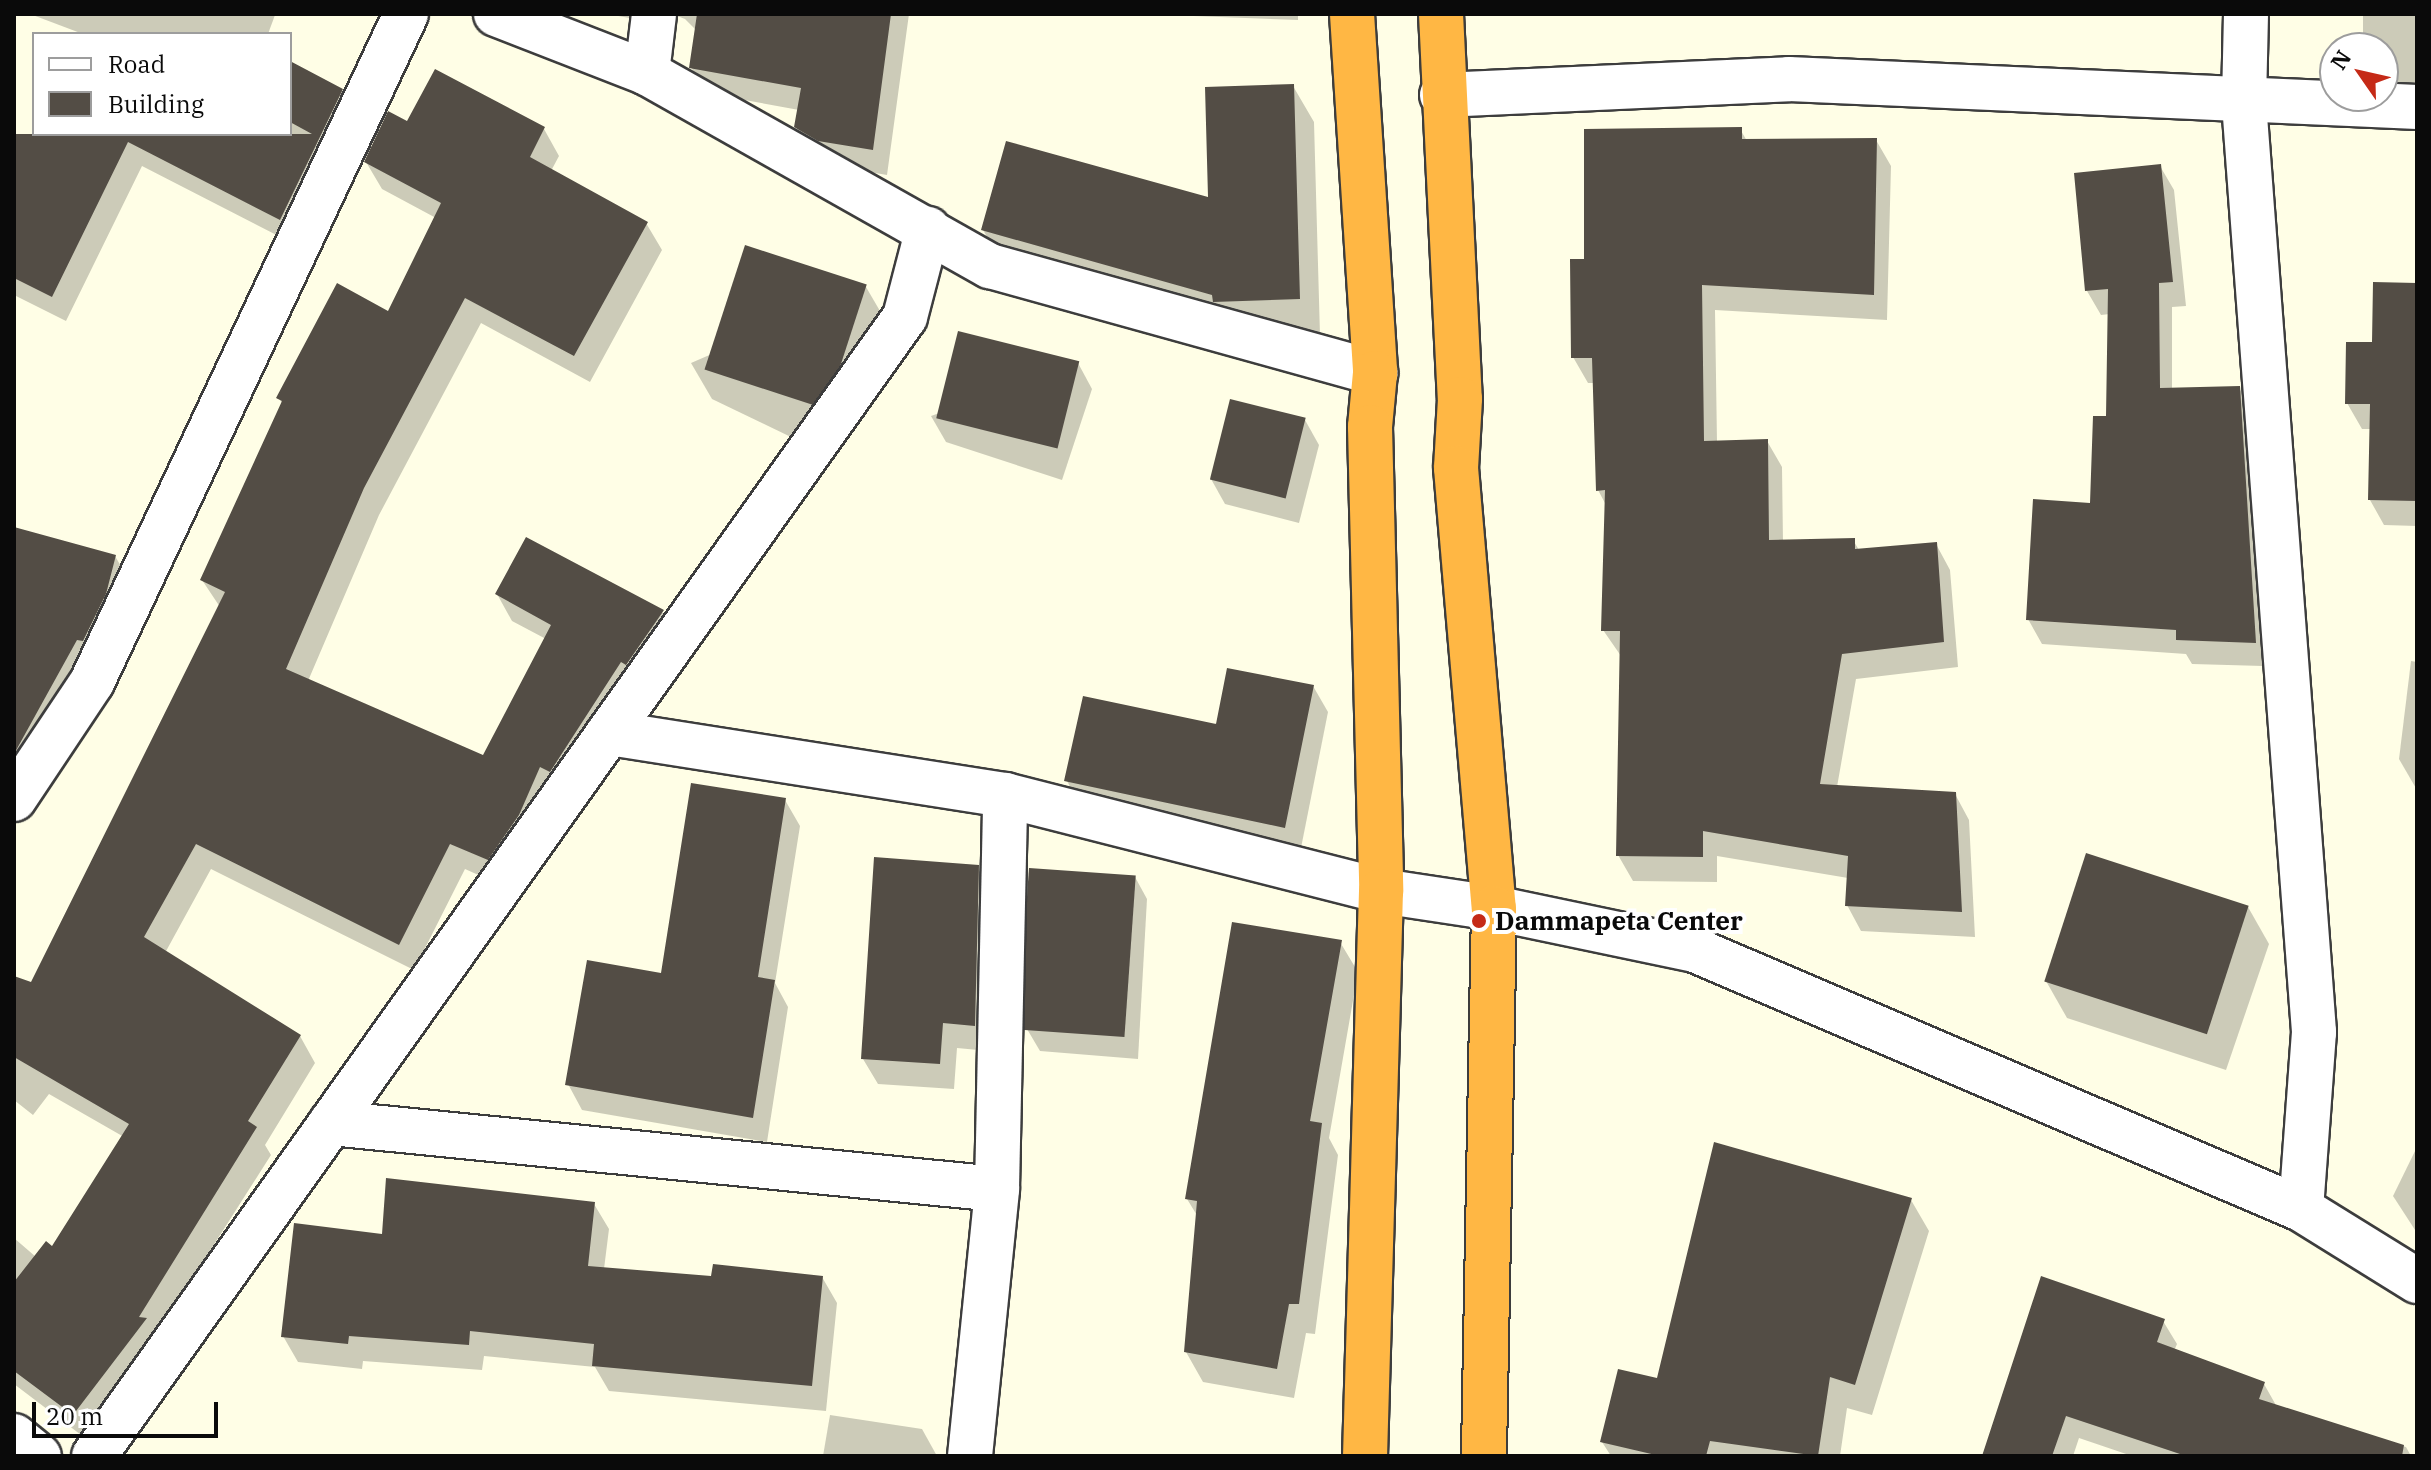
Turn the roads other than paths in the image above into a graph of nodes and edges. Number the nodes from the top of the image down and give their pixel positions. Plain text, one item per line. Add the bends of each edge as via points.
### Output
1 (406, 14) edge
2 (496, 14) edge
3 (654, 14) edge
4 (1352, 14) edge
5 (1441, 14) edge
6 (2246, 14) edge
7 (647, 73) junction
8 (1442, 95) junction
9 (2244, 103) junction
10 (2417, 107) edge
11 (928, 229) junction
12 (1375, 373) junction
13 (609, 733) junction
14 (1005, 795) junction
15 (14, 799) edge
16 (1381, 891) junction
17 (1494, 908) junction
18 (331, 1123) junction
19 (997, 1189) junction
20 (2301, 1209) junction
21 (2417, 1281) edge
22 (14, 1436) edge
23 (39, 1456) edge
24 (94, 1456) edge
25 (970, 1456) edge
26 (1365, 1456) edge
27 (1484, 1456) edge

1 - 15 street via 92,682
2 - 7 street
3 - 7 street
4 - 12 highway
5 - 8 highway
6 - 9 street
7 - 11 street
8 - 9 street via 1789,79
8 - 17 highway via 1460,399 1456,468
9 - 10 street
9 - 20 street via 2314,1032
11 - 12 street via 990,266
11 - 13 street via 905,317
12 - 16 highway via 1370,427
13 - 14 street
13 - 18 street
14 - 16 street
14 - 19 street
16 - 17 street
16 - 26 highway
17 - 20 street via 1695,950
17 - 27 highway
18 - 19 street
18 - 24 street
19 - 25 street
20 - 21 street
22 - 23 street

